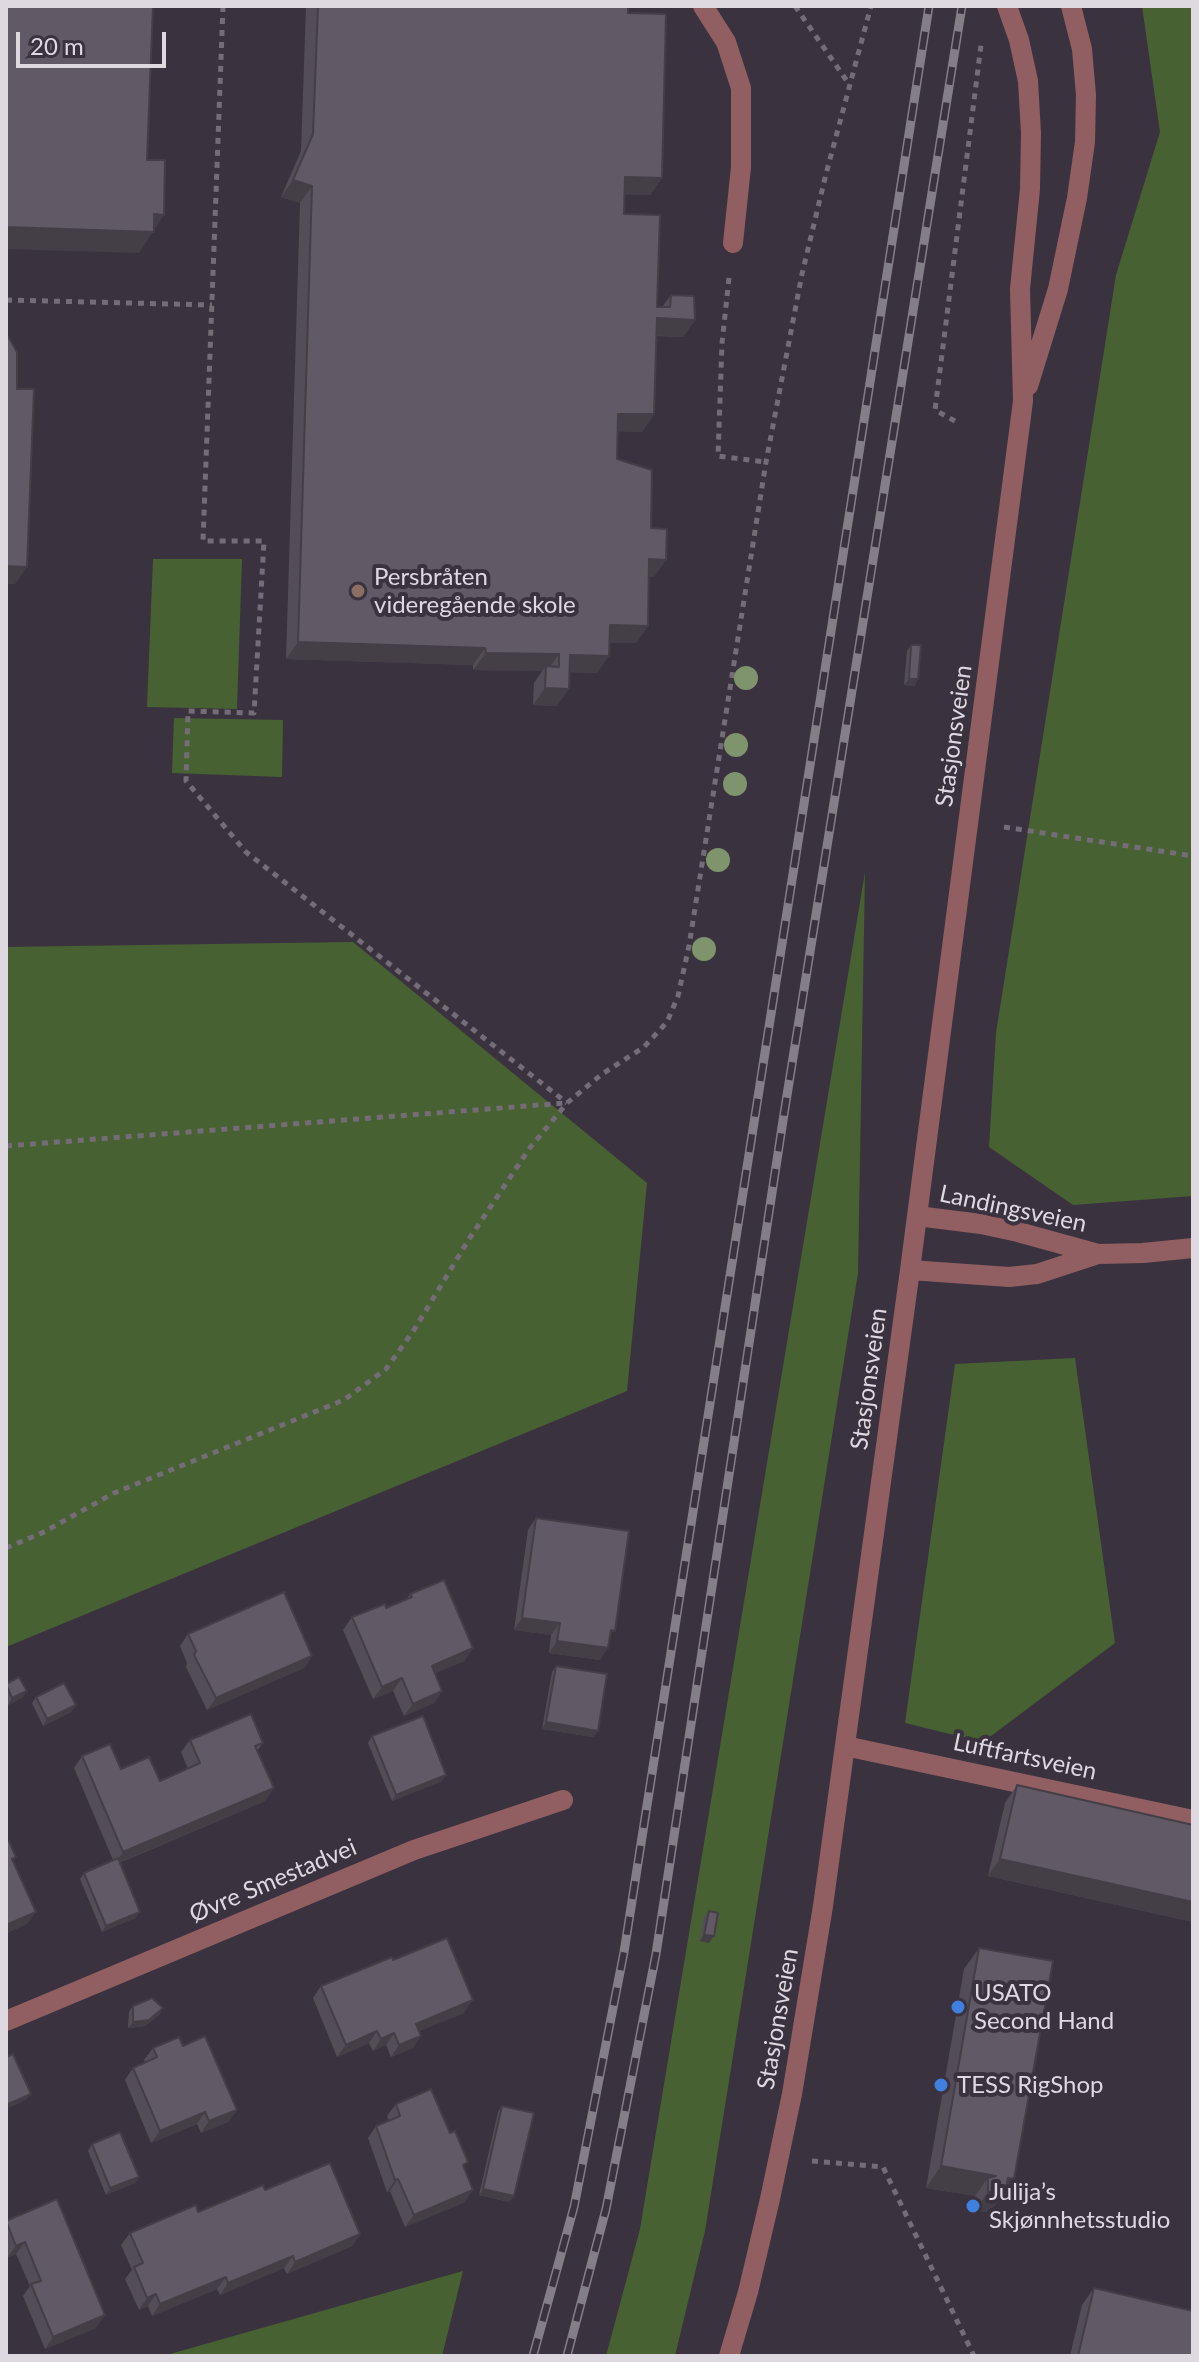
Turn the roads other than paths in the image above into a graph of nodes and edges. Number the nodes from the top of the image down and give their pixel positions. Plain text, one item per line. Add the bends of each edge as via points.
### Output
1 (703, 6) edge
2 (1007, 6) edge
3 (1071, 6) edge
4 (733, 243) road end
5 (1023, 401) junction
6 (917, 1216) junction
7 (1193, 1248) edge
8 (1098, 1254) junction
9 (910, 1270) junction
10 (845, 1746) junction
11 (563, 1800) dead end
12 (1193, 1820) edge
13 (6, 2021) edge
14 (729, 2356) edge

1 - 4 street via 726,42 741,88 741,167
2 - 5 street, Stasjonsveien via 1028,81 1031,133 1020,289
3 - 5 street, Stasjonsveien via 1082,49 1085,142 1058,289
5 - 6 street, Stasjonsveien
6 - 8 street, Landingsveien via 1041,1237
6 - 9 street, Stasjonsveien
7 - 8 street, Landingsveien
8 - 9 street, Landingsveien via 1037,1274 1009,1277
9 - 10 street, Stasjonsveien
10 - 12 street, Luftfartsveien
10 - 14 street, Stasjonsveien via 792,2094
11 - 13 street, Øvre Smestadvei via 414,1850

